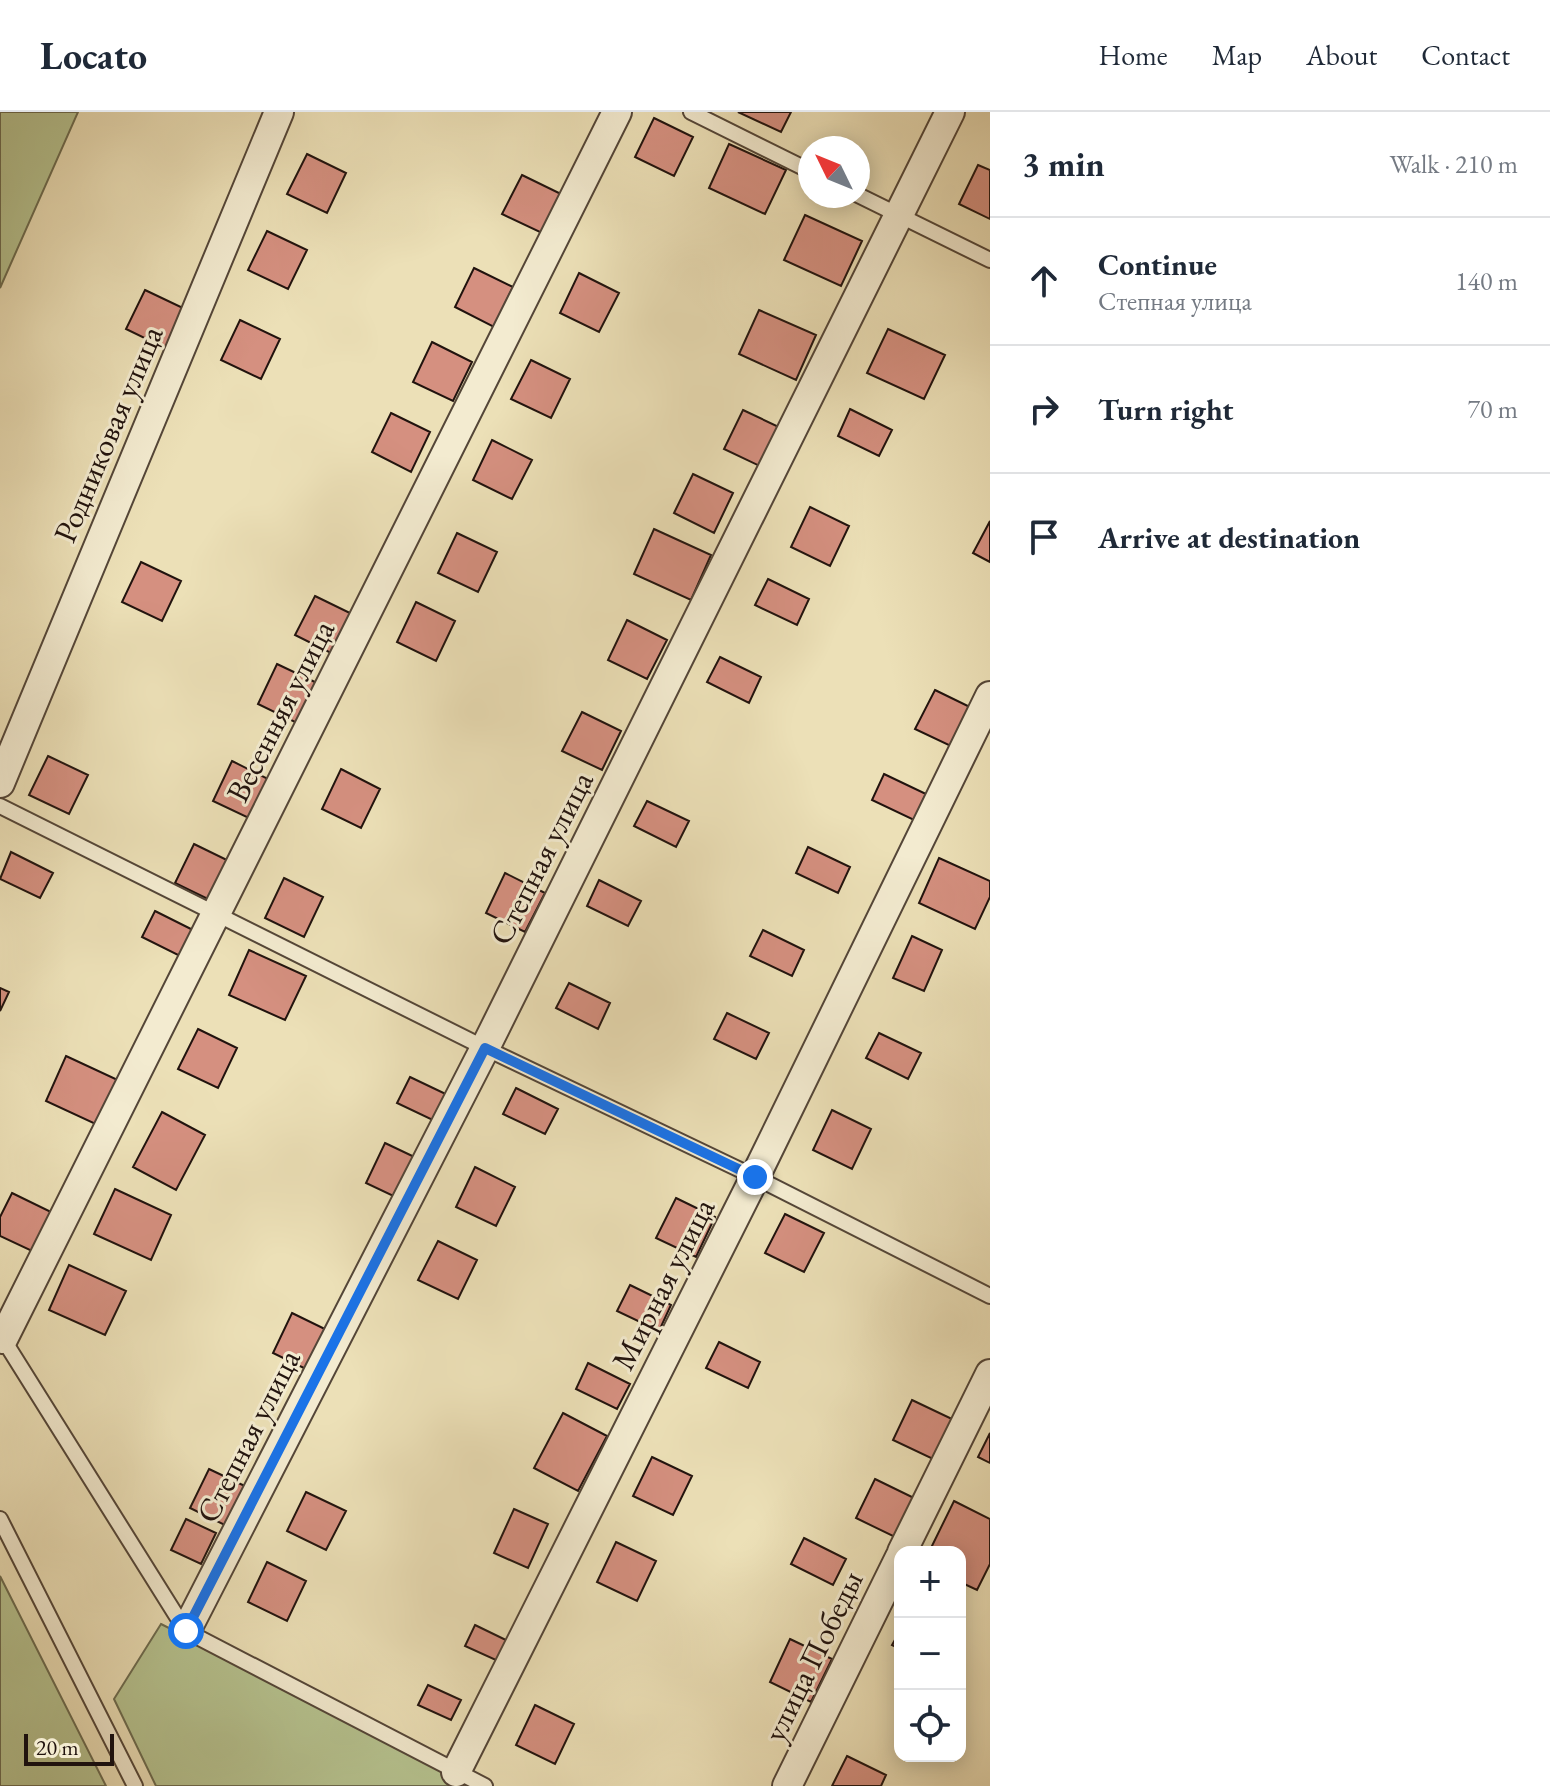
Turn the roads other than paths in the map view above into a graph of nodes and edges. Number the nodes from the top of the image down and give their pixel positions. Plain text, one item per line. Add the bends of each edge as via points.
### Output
1 (279, 112) edge
2 (617, 112) edge
3 (691, 112) edge
4 (950, 112) edge
5 (798, 165) edge
6 (870, 201) edge
7 (900, 216) junction
8 (990, 260) edge
9 (990, 696) edge
10 (0, 783) edge
11 (0, 806) edge
12 (216, 915) junction
13 (485, 1048) junction
14 (755, 1177) junction
15 (990, 1296) edge
16 (2, 1337) edge
17 (990, 1374) edge
18 (0, 1519) edge
19 (905, 1546) edge
20 (894, 1568) edge
21 (186, 1631) junction
22 (456, 1772) junction
23 (135, 1786) edge
24 (485, 1786) edge
25 (787, 1786) edge

1 - 10 street, Родниковая улица
2 - 12 street, Весенняя улица
3 - 5 lane
4 - 7 street, Степная улица
6 - 7 lane
7 - 8 lane
7 - 13 street, Степная улица
9 - 14 street, Мирная улица
11 - 12 lane
12 - 13 lane
12 - 16 street, Весенняя улица
13 - 14 lane
13 - 21 street, Степная улица
14 - 15 lane
14 - 22 street, Мирная улица
16 - 21 lane
17 - 19 street, улица Победы
18 - 23 lane
20 - 25 street, улица Победы
21 - 22 lane
22 - 24 lane

